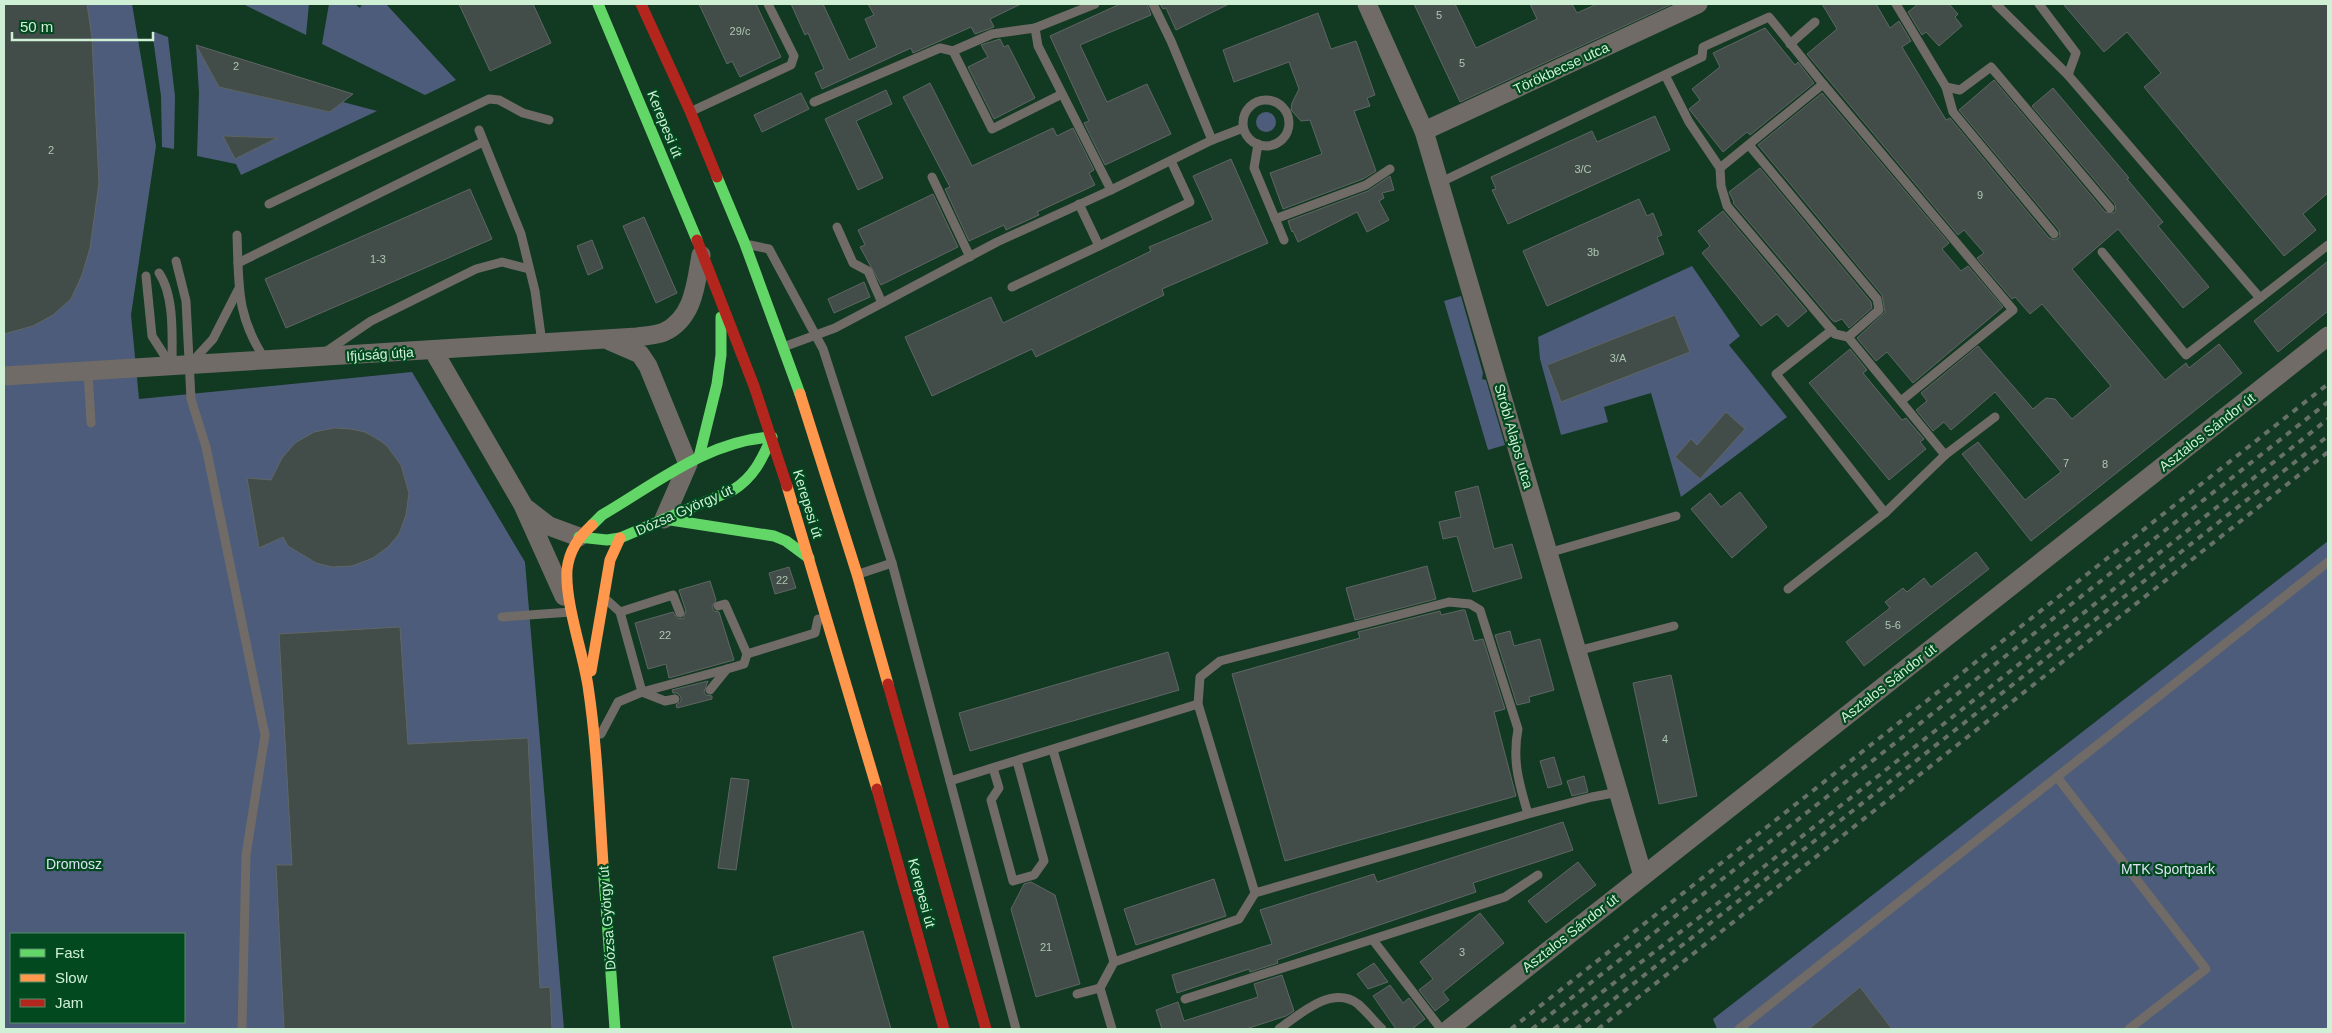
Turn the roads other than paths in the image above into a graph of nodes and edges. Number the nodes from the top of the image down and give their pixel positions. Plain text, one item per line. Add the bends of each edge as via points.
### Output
1 (598, 4) edge
2 (641, 4) edge
3 (768, 4) edge
4 (1095, 4) edge
5 (1153, 4) edge
6 (1367, 4) edge
7 (1698, 4) edge
8 (1896, 4) edge
9 (1996, 4) edge
10 (2039, 4) edge
11 (1815, 22) dead end
12 (1035, 28) junction
13 (1790, 44) junction
14 (953, 51) junction
15 (1666, 75) junction
16 (2068, 75) junction
17 (1823, 84) junction
18 (1946, 87) junction
19 (1062, 94) junction
20 (814, 102) dead end
21 (690, 112) junction
22 (549, 120) dead end
23 (1243, 128) junction
24 (479, 130) dead end
25 (1424, 131) junction
26 (1212, 140) junction
27 (483, 142) junction
28 (1258, 144) junction
29 (1749, 144) junction
30 (1171, 161) junction
31 (1720, 168) junction
32 (1390, 169) dead end
33 (932, 177) dead end
34 (1439, 183) junction
35 (1111, 190) junction
36 (269, 204) dead end
37 (1079, 204) junction
38 (2110, 208) dead end
39 (1275, 219) junction
40 (837, 227) dead end
41 (2054, 234) dead end
42 (237, 235) dead end
43 (1284, 240) dead end
44 (745, 244) junction
45 (2328, 245) edge
46 (1099, 246) junction
47 (2102, 252) dead end
48 (702, 253) junction
49 (970, 256) junction
50 (176, 261) dead end
51 (238, 263) junction
52 (529, 269) junction
53 (159, 273) dead end
54 (146, 276) dead end
55 (1012, 287) dead end
56 (238, 290) junction
57 (2260, 298) junction
58 (721, 303) junction
59 (882, 303) junction
60 (1832, 330) junction
61 (816, 335) junction
62 (2328, 336) edge
63 (1848, 337) junction
64 (606, 340) junction
65 (542, 343) junction
66 (785, 347) junction
67 (433, 350) junction
68 (317, 358) junction
69 (266, 361) junction
70 (792, 365) junction
71 (180, 366) junction
72 (88, 372) junction
73 (4, 376) edge
74 (787, 393) dead end
75 (1901, 401) junction
76 (1995, 417) dead end
77 (778, 422) dead end
78 (91, 423) dead end
79 (772, 437) junction
80 (789, 450) dead end
81 (1945, 455) junction
82 (693, 460) junction
83 (813, 475) dead end
84 (523, 505) junction
85 (836, 507) junction
86 (1885, 513) junction
87 (1676, 516) dead end
88 (664, 519) junction
89 (578, 538) junction
90 (620, 538) junction
91 (1548, 553) junction
92 (809, 558) junction
93 (2328, 562) edge
94 (892, 563) junction
95 (857, 574) junction
96 (1788, 589) dead end
97 (602, 596) junction
98 (821, 601) junction
99 (718, 606) dead end
100 (571, 612) junction
101 (620, 612) junction
102 (680, 613) dead end
103 (502, 617) dead end
104 (1674, 626) dead end
105 (1577, 651) junction
106 (747, 654) junction
107 (727, 669) junction
108 (588, 686) junction
109 (710, 690) dead end
110 (642, 692) junction
111 (674, 699) dead end
112 (1198, 704) junction
113 (595, 746) junction
114 (1053, 750) junction
115 (1016, 761) junction
116 (993, 768) junction
117 (2057, 776) junction
118 (950, 781) junction
119 (1619, 792) junction
120 (1528, 814) junction
121 (1538, 875) dead end
122 (1643, 876) junction
123 (1255, 893) junction
124 (1373, 940) junction
125 (1114, 962) junction
126 (1100, 988) junction
127 (1077, 994) dead end
128 (1185, 999) dead end
129 (242, 1029) edge
130 (615, 1029) edge
131 (944, 1029) edge
132 (986, 1029) edge
133 (1016, 1029) edge
134 (1112, 1029) edge
135 (1279, 1029) edge
136 (1382, 1029) edge
137 (1441, 1029) edge
138 (1449, 1029) edge
139 (1739, 1029) edge
140 (2129, 1029) edge

1 - 48 main road, Kerepesi út
2 - 21 main road, Kerepesi út
3 - 21 lane via 794,56 791,65
4 - 12 lane
5 - 26 lane
6 - 25 street, Stróbl Alajos utca
7 - 25 street, Törökbecse utca
8 - 18 lane
9 - 16 lane
10 - 16 lane via 2076,53
11 - 13 lane
12 - 14 lane via 992,34
12 - 19 lane via 1038,46
13 - 15 lane via 1769,17 1704,47 1702,57
13 - 17 lane
14 - 19 lane via 992,129
14 - 20 lane via 940,48
15 - 31 lane via 1689,122
15 - 34 lane
16 - 57 lane
17 - 29 lane
17 - 75 lane via 2013,310
18 - 38 lane via 1960,90 1991,67
18 - 41 lane via 1953,112
19 - 35 lane
21 - 44 main road, Kerepesi út
22 - 36 lane via 489,99
23 - 26 lane
23 - 28 lane
23 - 28 lane via 1243,117 1248,107 1258,101 1279,103 1289,123 1286,133 1279,142 1269,146
24 - 27 lane
25 - 34 street, Stróbl Alajos utca
26 - 30 lane
27 - 51 lane
27 - 52 lane via 521,234
28 - 39 lane via 1254,168
29 - 31 lane
29 - 63 lane via 1877,299 1879,310
30 - 35 lane
30 - 46 lane via 1190,202
31 - 60 lane via 1727,206
32 - 39 lane via 1366,185
33 - 49 lane
34 - 91 street, Stróbl Alajos utca
35 - 37 lane
37 - 46 lane
37 - 49 lane
39 - 43 lane
40 - 59 lane via 852,263 868,271
42 - 51 lane
44 - 61 lane via 768,250
44 - 66 main road, Kerepesi út
45 - 57 lane
46 - 55 lane
47 - 57 lane via 2186,356
48 - 58 main road, Kerepesi út
48 - 64 street, Ifjúság útja via 694,297 683,317 664,332
49 - 59 lane
50 - 71 lane via 186,302
51 - 56 lane
52 - 65 lane
52 - 68 lane via 502,262 476,269 371,321
53 - 71 lane via 169,304
54 - 71 lane via 152,336
56 - 69 lane via 247,329
56 - 71 lane via 213,339
58 - 79 main road, Kerepesi út
58 - 82 main road via 721,355 717,384
59 - 61 lane
60 - 63 lane
60 - 86 lane via 1776,374
61 - 66 lane
61 - 94 lane
62 - 122 street, Asztalos Sándor út
63 - 75 lane
64 - 65 street, Ifjúság útja
64 - 82 street via 640,354
65 - 67 street, Ifjúság útja
66 - 70 main road, Kerepesi út
67 - 68 street, Ifjúság útja
67 - 84 street, Dózsa György út
68 - 69 street, Ifjúság útja
69 - 71 street, Ifjúság útja
70 - 74 main road
70 - 85 main road, Kerepesi út
71 - 72 street, Ifjúság útja
71 - 129 lane via 206,447 265,735 246,855
72 - 73 street, Ifjúság útja
72 - 78 lane
75 - 81 lane
76 - 81 lane
77 - 79 main road
79 - 80 main road
79 - 82 main road, Dózsa György út via 738,442
79 - 88 main road, Dózsa György út via 760,464 744,483
79 - 92 main road, Kerepesi út
81 - 86 lane
82 - 88 street
82 - 89 main road, Dózsa György út via 602,515
83 - 85 main road
84 - 89 street, Dózsa György út via 549,526
84 - 100 street, Dózsa György út
85 - 95 main road, Kerepesi út
86 - 96 lane
87 - 91 lane
88 - 90 main road, Dózsa György út
88 - 92 main road via 774,536 786,540
89 - 90 main road
89 - 100 main road, Dózsa György út via 568,562
90 - 97 main road, Dózsa György út via 610,560
91 - 105 street, Stróbl Alajos utca
92 - 98 main road, Kerepesi út
93 - 117 lane
94 - 95 lane
94 - 118 lane
95 - 132 main road, Kerepesi út
97 - 101 lane
97 - 108 main road, Dózsa György út
98 - 106 lane via 815,633
98 - 131 main road, Kerepesi út
99 - 106 lane via 725,604
100 - 103 lane
100 - 108 main road, Dózsa György út
101 - 102 lane via 673,595
101 - 110 lane
104 - 105 lane
105 - 119 street, Stróbl Alajos utca
106 - 107 lane via 744,664
107 - 109 lane
107 - 110 lane
108 - 113 main road, Dózsa György út
110 - 111 lane via 665,701
110 - 113 lane via 618,702
112 - 114 lane
112 - 120 lane via 1200,677 1220,662 1449,602 1470,604 1480,610 1518,728 1514,749 1516,772
112 - 123 lane
113 - 130 main road, Dózsa György út
114 - 115 lane
114 - 125 lane
115 - 116 lane
115 - 116 lane via 1044,861 1034,875 1013,881 990,800 999,788
116 - 118 lane
117 - 139 lane
117 - 140 lane via 2206,969
118 - 133 lane
119 - 120 lane
119 - 122 street, Stróbl Alajos utca
120 - 123 lane
121 - 124 lane via 1505,897
122 - 138 street, Asztalos Sándor út
123 - 125 lane via 1239,919
124 - 128 lane
124 - 137 lane
125 - 126 lane
126 - 127 lane
126 - 134 lane
135 - 136 lane via 1316,1004 1332,998 1346,998 1358,1004

